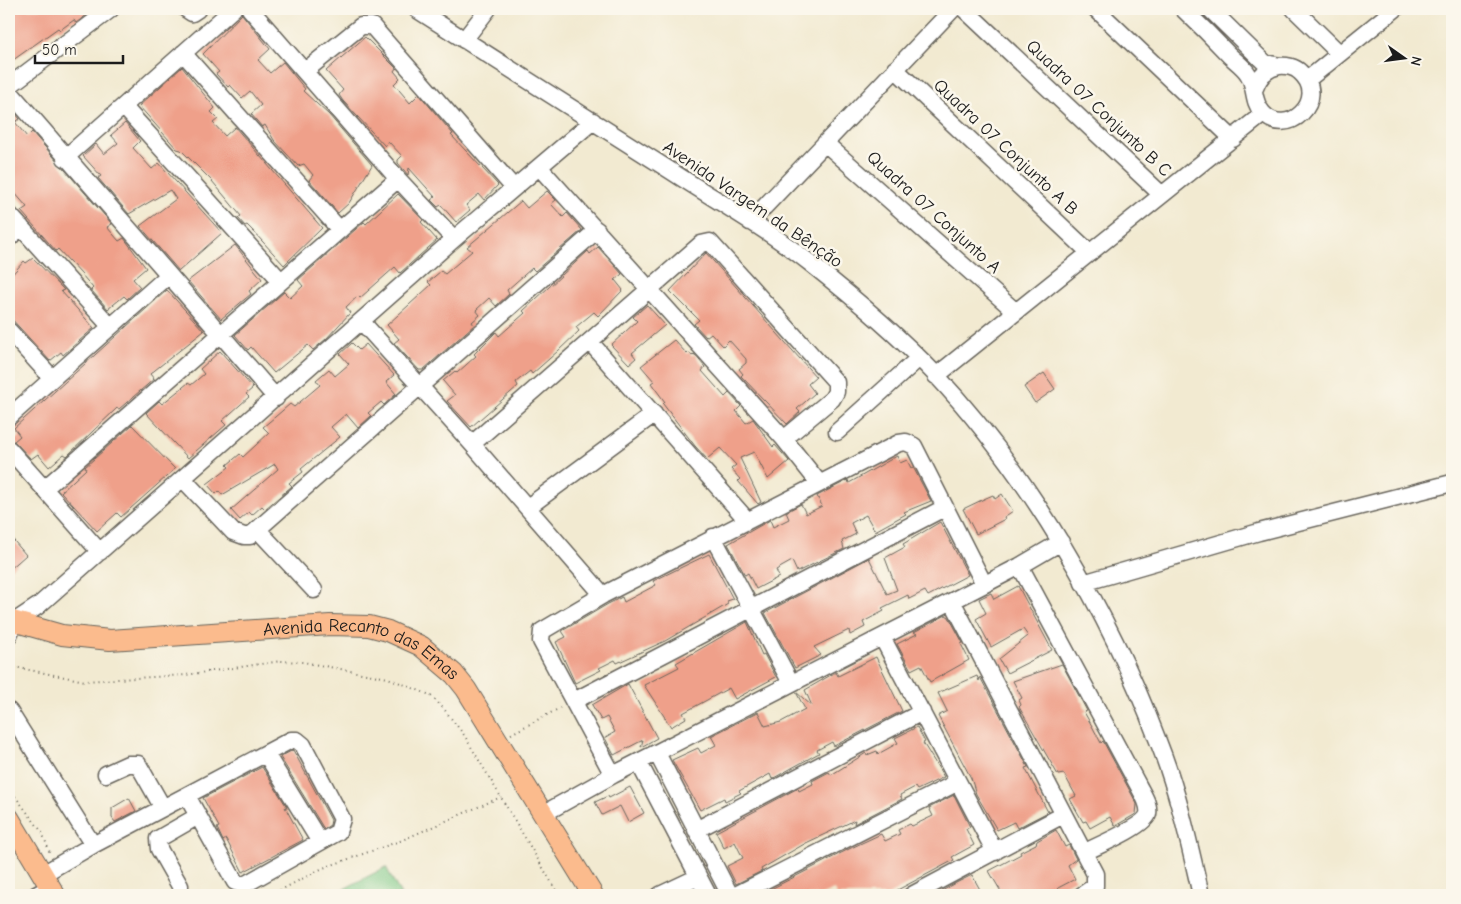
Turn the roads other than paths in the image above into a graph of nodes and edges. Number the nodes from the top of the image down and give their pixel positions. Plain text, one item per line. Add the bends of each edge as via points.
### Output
1 (111, 9) edge
2 (186, 9) edge
3 (198, 9) edge
4 (233, 9) edge
5 (250, 9) edge
6 (416, 9) edge
7 (488, 9) edge
8 (953, 9) edge
9 (964, 9) edge
10 (1096, 9) edge
11 (1183, 9) edge
12 (1210, 9) edge
13 (1294, 9) edge
14 (1395, 9) edge
15 (464, 40) junction
16 (183, 53) junction
17 (1339, 53) junction
18 (1281, 66) junction
19 (895, 69) junction
20 (305, 72) junction
21 (1307, 80) junction
22 (9, 86) edge
23 (1255, 88) junction
24 (9, 91) edge
25 (124, 107) junction
26 (1263, 114) junction
27 (592, 121) junction
28 (1233, 139) junction
29 (825, 143) junction
30 (64, 158) junction
31 (540, 168) junction
32 (398, 179) junction
33 (514, 188) junction
34 (1162, 195) junction
35 (9, 214) edge
36 (750, 222) junction
37 (340, 230) junction
38 (597, 230) junction
39 (15, 233) edge
40 (454, 240) junction
41 (1090, 253) junction
42 (169, 275) junction
43 (280, 280) junction
44 (650, 288) junction
45 (1016, 312) junction
46 (362, 322) junction
47 (110, 326) junction
48 (9, 331) edge
49 (222, 334) junction
50 (590, 342) junction
51 (919, 358) junction
52 (936, 376) junction
53 (52, 378) junction
54 (419, 385) junction
55 (276, 398) junction
56 (654, 414) junction
57 (9, 418) edge
58 (837, 432) dead end
59 (784, 439) junction
60 (472, 444) junction
61 (9, 449) edge
62 (184, 480) junction
63 (819, 482) junction
64 (1452, 483) edge
65 (44, 488) junction
66 (528, 507) junction
67 (944, 508) junction
68 (746, 520) junction
69 (258, 530) junction
70 (713, 537) junction
71 (1061, 542) junction
72 (100, 552) junction
73 (1020, 566) junction
74 (1083, 583) junction
75 (984, 584) junction
76 (314, 590) dead end
77 (603, 595) junction
78 (952, 600) junction
79 (38, 606) junction
80 (751, 608) junction
81 (11, 626) edge
82 (38, 630) junction
83 (882, 636) junction
84 (791, 683) junction
85 (574, 702) junction
86 (9, 712) edge
87 (922, 712) junction
88 (657, 753) junction
89 (266, 754) junction
90 (639, 763) junction
91 (106, 774) dead end
92 (613, 775) junction
93 (958, 782) junction
94 (187, 796) junction
95 (163, 808) junction
96 (543, 814) junction
97 (1063, 815) junction
98 (198, 816) junction
99 (9, 818) edge
100 (696, 830) junction
101 (320, 842) junction
102 (93, 845) junction
103 (995, 852) junction
104 (1085, 852) junction
105 (698, 877) junction
106 (48, 884) edge
107 (180, 886) dead end
108 (593, 895) edge
109 (660, 895) edge
110 (708, 895) edge
111 (730, 895) edge
112 (736, 895) edge
113 (912, 895) edge
114 (1082, 895) edge
115 (1201, 895) edge

1 - 22 street
2 - 3 street via 192,13
4 - 16 street
5 - 20 street
6 - 15 street, Avenida Vargem da Bênção
7 - 15 street
8 - 19 street
9 - 34 street, Quadra 07 Conjunto B C
10 - 28 street
11 - 23 street via 1248,73
12 - 18 street via 1264,63
13 - 17 street
14 - 17 street
15 - 27 street, Avenida Vargem da Bênção
16 - 25 street
16 - 37 street
17 - 21 street
18 - 21 street via 1299,71
18 - 23 street via 1264,72
19 - 29 street
19 - 41 street, Quadra 07 Conjunto A B
20 - 32 street
20 - 33 street via 361,26 372,26
21 - 26 street via 1309,104 1297,118 1279,122
23 - 26 street via 1255,97
24 - 30 street
25 - 30 street
25 - 43 street
26 - 28 street
27 - 31 street
27 - 36 street, Avenida Vargem da Bênção
28 - 34 street
29 - 36 street
29 - 45 street, Quadra 07 Conjunto A
30 - 42 street
31 - 33 street
31 - 38 street
32 - 37 street
32 - 40 street
33 - 40 street
34 - 41 street
35 - 39 street
36 - 51 street, Avenida Vargem da Bênção via 809,262
37 - 43 street
38 - 44 street
38 - 54 street
39 - 47 street
40 - 46 street
41 - 45 street
42 - 47 street
42 - 49 street
43 - 49 street
44 - 50 street
44 - 59 street
44 - 59 street via 701,244 712,242 836,382 832,399
45 - 52 street
46 - 54 street
46 - 55 street
47 - 53 street
48 - 53 street
49 - 55 street
49 - 65 street
50 - 56 street
50 - 60 street
51 - 52 street, Avenida Vargem da Bênção
51 - 58 street
52 - 71 street, Avenida Vargem da Bênção via 998,448
53 - 57 street
54 - 60 street
54 - 69 street
55 - 62 street
56 - 66 street
56 - 68 street
59 - 63 street
60 - 66 street
61 - 65 street
62 - 69 street via 233,532 250,536
62 - 72 street
63 - 67 street via 906,442 914,446
63 - 68 street
64 - 74 street via 1258,532
65 - 72 street
66 - 77 street
67 - 75 street
67 - 80 street
68 - 70 street
69 - 76 street
70 - 77 street
70 - 80 street
71 - 73 street
71 - 74 street, Avenida Vargem da Bênção
72 - 79 street
73 - 75 street
73 - 104 street via 1148,808 1141,824
74 - 115 street, Avenida Vargem da Bênção via 1131,674 1160,743 1181,810
75 - 78 street
77 - 85 street via 546,627 540,636
78 - 83 street
78 - 97 street
79 - 81 street
79 - 82 street via 34,618
80 - 84 street
80 - 85 street
81 - 82 main road, Avenida Recanto das Emas
82 - 96 main road, Avenida Recanto das Emas via 110,640 330,624 369,626 388,631 421,646 454,674
83 - 84 street
83 - 87 street
84 - 88 street
85 - 92 street
86 - 102 street
87 - 93 street
87 - 100 street
88 - 90 street
88 - 100 street
89 - 94 street
89 - 101 street
89 - 101 street via 291,740 300,741 342,819 338,832
90 - 92 street
90 - 105 street
91 - 95 street via 128,764 138,764
92 - 96 street
93 - 103 street
93 - 112 street
94 - 95 street
94 - 98 street
95 - 102 street
96 - 108 main road, Avenida Recanto das Emas
97 - 103 street
97 - 104 street
98 - 101 street via 239,885
98 - 107 street via 158,840 159,848
99 - 106 main road
100 - 111 street
102 - 106 street
103 - 113 street
104 - 114 street via 1096,880 1093,889
105 - 109 street
105 - 110 street

